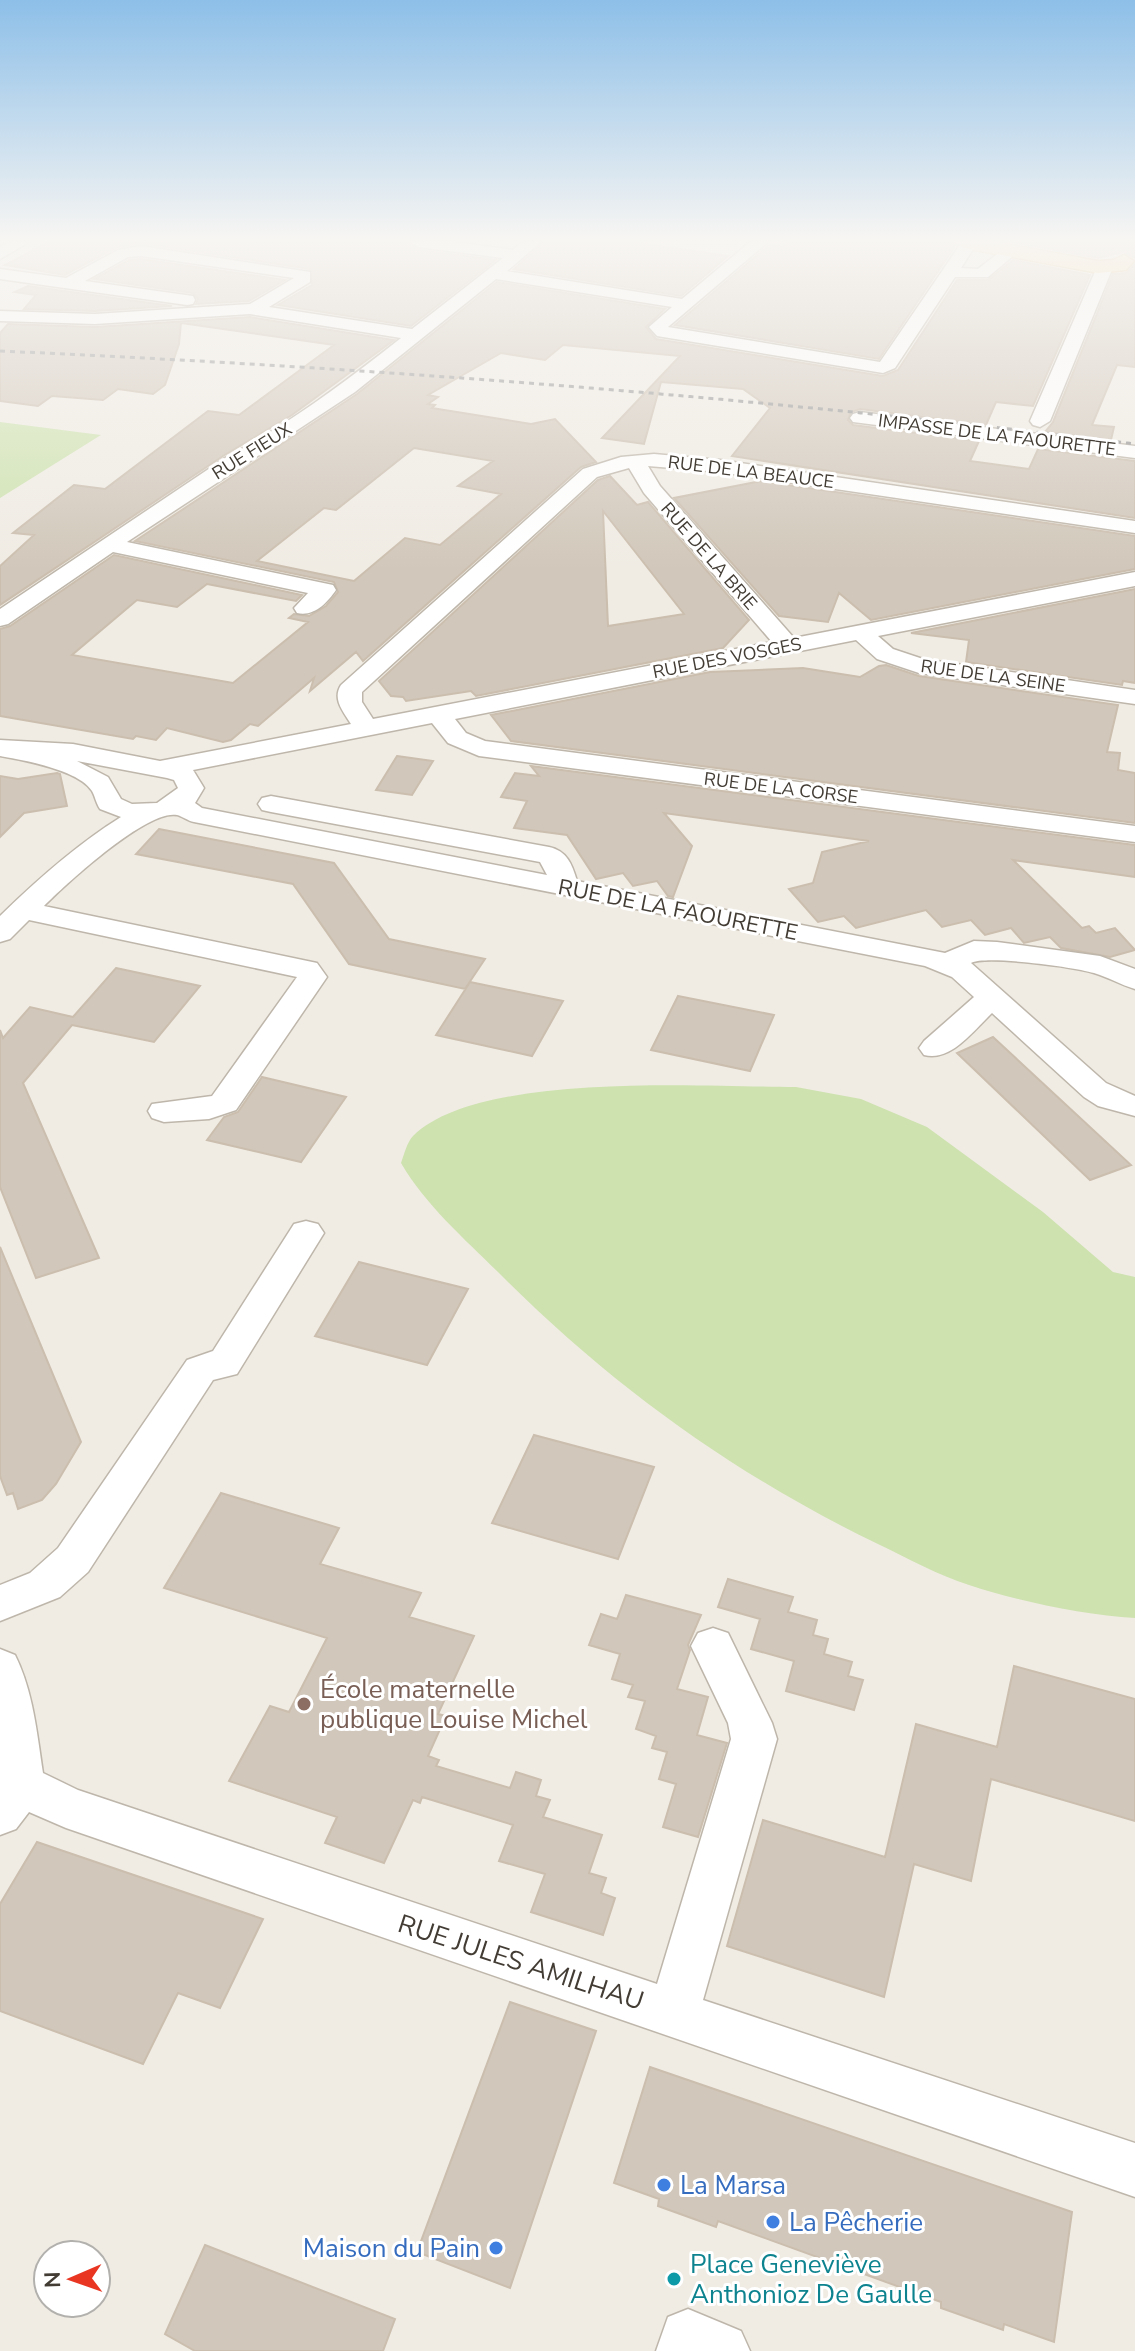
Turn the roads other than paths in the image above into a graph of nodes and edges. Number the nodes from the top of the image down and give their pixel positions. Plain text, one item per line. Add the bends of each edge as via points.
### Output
1 (395, 352) edge
2 (774, 352) edge
3 (897, 352) edge
4 (1076, 352) edge
5 (860, 418) dead end
6 (1040, 421) dead end
7 (1135, 452) edge
8 (635, 461) junction
9 (1135, 527) edge
10 (110, 545) junction
11 (1135, 579) edge
12 (305, 608) dead end
13 (0, 619) edge
14 (860, 632) junction
15 (788, 646) junction
16 (1135, 697) edge
17 (439, 715) junction
18 (367, 730) junction
19 (318, 739) junction
20 (1, 748) edge
21 (158, 768) junction
22 (107, 797) junction
23 (183, 799) junction
24 (271, 804) dead end
25 (149, 812) junction
26 (1135, 834) edge
27 (51, 883) junction
28 (565, 887) junction
29 (22, 910) junction
30 (0, 933) edge
31 (947, 964) junction
32 (1135, 980) edge
33 (993, 996) junction
34 (935, 1048) dead end
35 (1135, 1106) edge
36 (164, 1111) dead end
37 (306, 1233) dead end
38 (0, 1603) edge
39 (713, 1646) dead end
40 (0, 1668) edge
41 (11, 1800) edge
42 (674, 2013) junction
43 (1135, 2170) edge
44 (685, 2351) edge
45 (721, 2351) edge

1 - 10 street, RUE FIEUX
2 - 3 street via 872,369 889,364
4 - 6 street
5 - 7 street, IMPASSE DE LA FAOURETTE
8 - 9 street, RUE DE LA BEAUCE via 720,466
8 - 15 street, RUE DE LA BRIE via 651,489
8 - 18 street, RUE DE LA BEAUCE via 590,473 350,690 350,702
10 - 12 street via 325,590
10 - 13 street, RUE FIEUX
11 - 14 street, RUE DES VOSGES
14 - 15 street, RUE DES VOSGES
14 - 16 street, RUE DE LA SEINE via 885,654 919,666
15 - 17 street, RUE DES VOSGES
17 - 18 street, RUE DES VOSGES
17 - 26 street, RUE DE LA CORSE via 457,738 479,748
18 - 19 street, RUE DES VOSGES
19 - 21 street, RUE DES VOSGES
19 - 23 street, RUE DES VOSGES via 272,755
20 - 21 street, RUE DES VOSGES via 73,752
20 - 22 street, RUE DES VOSGES via 60,762 95,780
21 - 22 street, RUE DES VOSGES via 117,777
21 - 23 street, RUE DES VOSGES via 184,775 191,788
22 - 25 street, RUE DES VOSGES via 123,810
22 - 27 street
23 - 25 street, RUE DES VOSGES
23 - 28 street, RUE DE LA FAOURETTE via 194,814
24 - 28 street via 549,855 558,864
25 - 27 street
27 - 29 street
28 - 31 street, RUE DE LA FAOURETTE
29 - 30 street
29 - 36 street via 295,965 312,977 224,1103
31 - 32 street via 974,950 997,951 1100,965
31 - 33 street, RUE DE LA FAOURETTE
33 - 34 street
33 - 35 street, RUE DE LA FAOURETTE via 1095,1090
37 - 38 street via 224,1364 200,1370 73,1560 45,1585
39 - 42 street via 754,1739
40 - 41 street, RUE JULES AMILHAU via 12,1713
41 - 42 street, RUE JULES AMILHAU via 66,1807
42 - 43 street, RUE JULES AMILHAU
44 - 45 street via 688,2337

